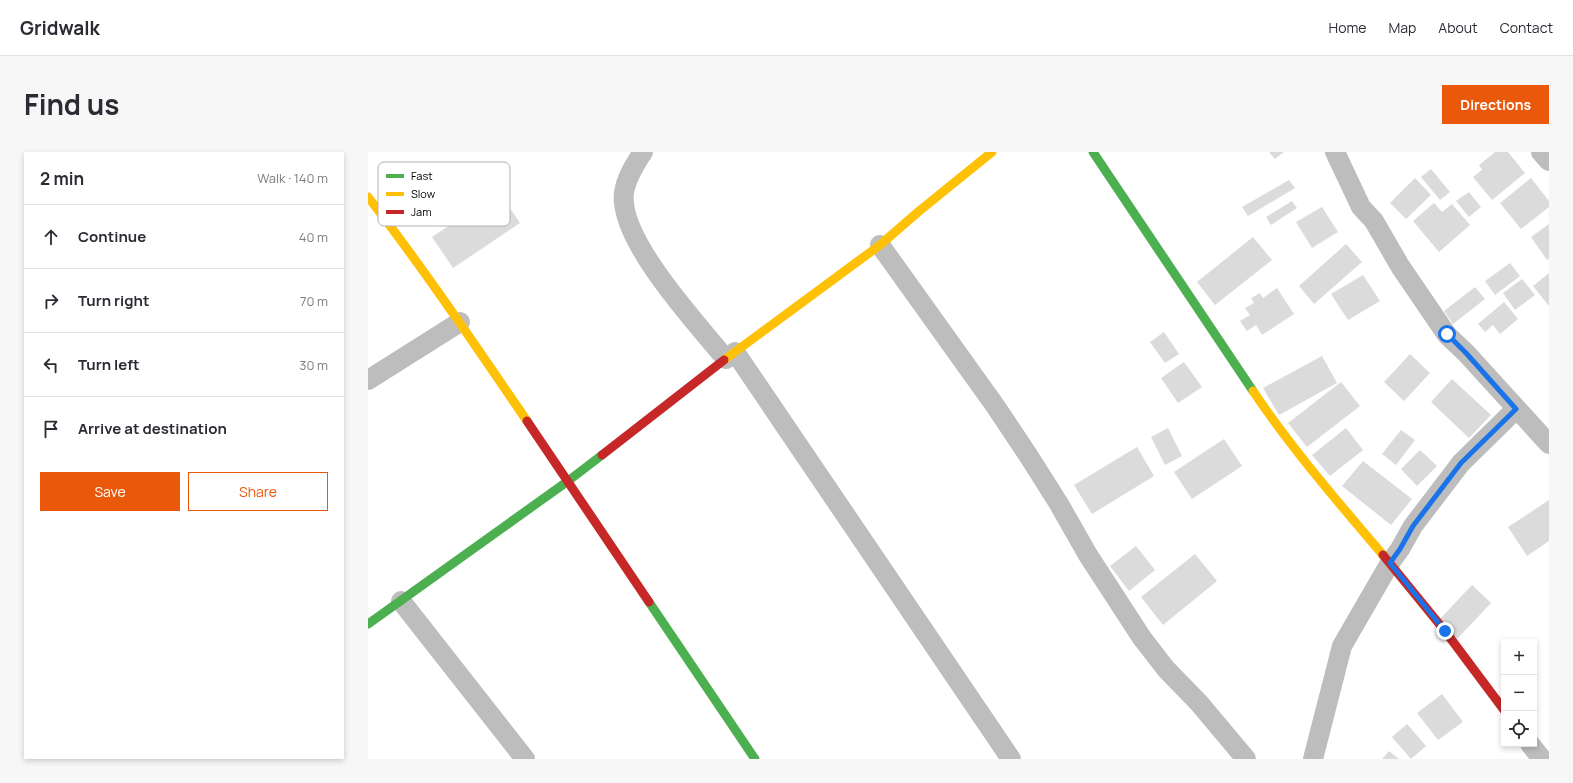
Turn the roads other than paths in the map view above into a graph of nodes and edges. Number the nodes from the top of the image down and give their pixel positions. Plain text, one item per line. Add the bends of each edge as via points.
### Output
1 (643, 152) edge
2 (992, 152) edge
3 (1093, 152) edge
4 (1335, 152) edge
5 (1541, 152) edge
6 (1549, 161) edge
7 (368, 197) edge
8 (378, 210) edge
9 (390, 226) edge
10 (880, 245) junction
11 (460, 322) junction
12 (730, 356) junction
13 (368, 380) edge
14 (1516, 409) junction
15 (1549, 444) edge
16 (568, 481) junction
17 (1390, 563) junction
18 (401, 601) junction
19 (368, 624) edge
20 (1501, 706) edge
21 (1532, 747) edge
22 (525, 759) edge
23 (755, 759) edge
24 (1011, 759) edge
25 (1246, 759) edge
26 (1313, 759) edge
27 (1542, 759) edge

1 - 12 street via 628,178 624,194 630,228 654,267
2 - 10 street
3 - 17 street via 1273,421
4 - 14 street via 1361,207 1374,221 1400,266 1447,334
5 - 6 street
7 - 8 street
9 - 11 street
10 - 12 street
10 - 25 street via 1024,449 1142,638 1166,669 1199,703
11 - 13 street
11 - 16 street
12 - 16 street
12 - 24 street
14 - 15 street
14 - 17 street via 1461,463 1413,526
16 - 18 street
16 - 23 street
17 - 20 street
17 - 26 street via 1342,646
18 - 19 street
18 - 22 street
21 - 27 street

